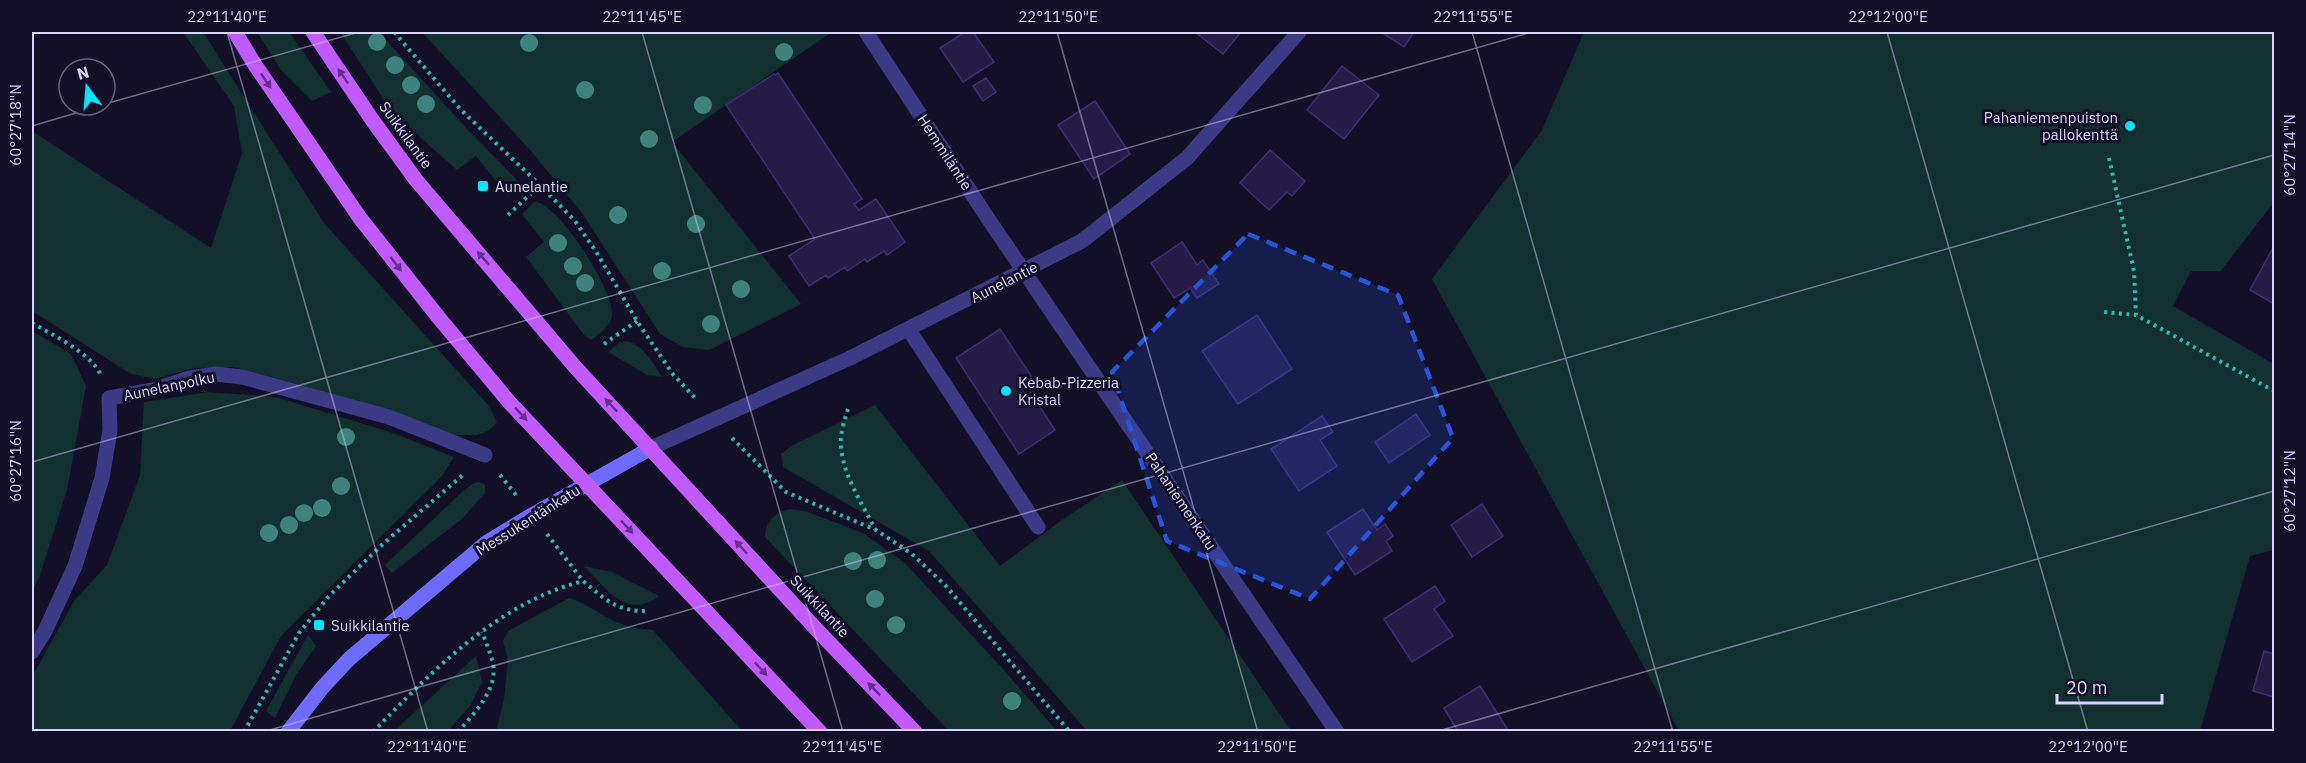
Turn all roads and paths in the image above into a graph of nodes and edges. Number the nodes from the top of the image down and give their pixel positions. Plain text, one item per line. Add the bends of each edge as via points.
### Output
1 (235, 32) edge
2 (313, 32) edge
3 (394, 32) edge
4 (866, 32) edge
5 (1299, 32) edge
6 (2109, 158) dead end
7 (540, 185) junction
8 (508, 215) dead end
9 (1025, 272) junction
10 (2104, 312) dead end
11 (2136, 315) junction
12 (637, 321) junction
13 (32, 322) edge
14 (909, 330) junction
15 (604, 344) dead end
16 (672, 373) dead end
17 (2274, 391) edge
18 (109, 398) junction
19 (848, 409) dead end
20 (651, 448) junction
21 (485, 455) joint
22 (754, 462) dead end
23 (587, 484) junction
24 (1038, 527) dead end
25 (876, 530) junction
26 (649, 611) dead end
27 (482, 631) junction
28 (32, 652) edge
29 (459, 730) edge
30 (244, 732) edge
31 (288, 732) edge
32 (373, 732) edge
33 (465, 732) edge
34 (820, 732) edge
35 (915, 732) edge
36 (1070, 732) edge
37 (1337, 732) edge

1 -> 23 main road via 360,218 510,403
20 -> 2 main road, Suikkilantie via 576,368 416,180
3 - 7 path via 461,110
4 - 9 street, Hemmiläntie
5 - 9 street, Aunelantie via 1187,158 1082,241
6 - 11 path via 2134,271
7 - 8 path
7 - 12 path via 575,221
9 - 14 street, Aunelantie
9 - 37 street, Pahaniemenkatu
10 - 11 path
11 - 17 path
12 - 15 path
12 - 16 path
13 - 18 path via 74,348 99,370
14 - 20 street, Aunelantie
14 - 24 street
18 - 21 street, Aunelanpolku via 190,378 216,374 242,377 389,417
18 - 28 street, Aunelanpolku via 110,430 102,478 75,566
19 - 25 path via 841,436 842,453 850,482
20 - 23 street, Messukentänkatu
35 -> 20 main road, Suikkilantie
21 - 30 path via 329,596 299,633
22 - 25 path via 786,492
23 - 31 street, Messukentänkatu via 486,543 455,568 349,659
23 -> 34 main road
25 - 36 path via 912,554 945,585
26 - 27 path via 619,608 583,581 525,602
27 - 29 path via 493,665 492,684
27 - 32 path via 417,686
29 - 33 path

